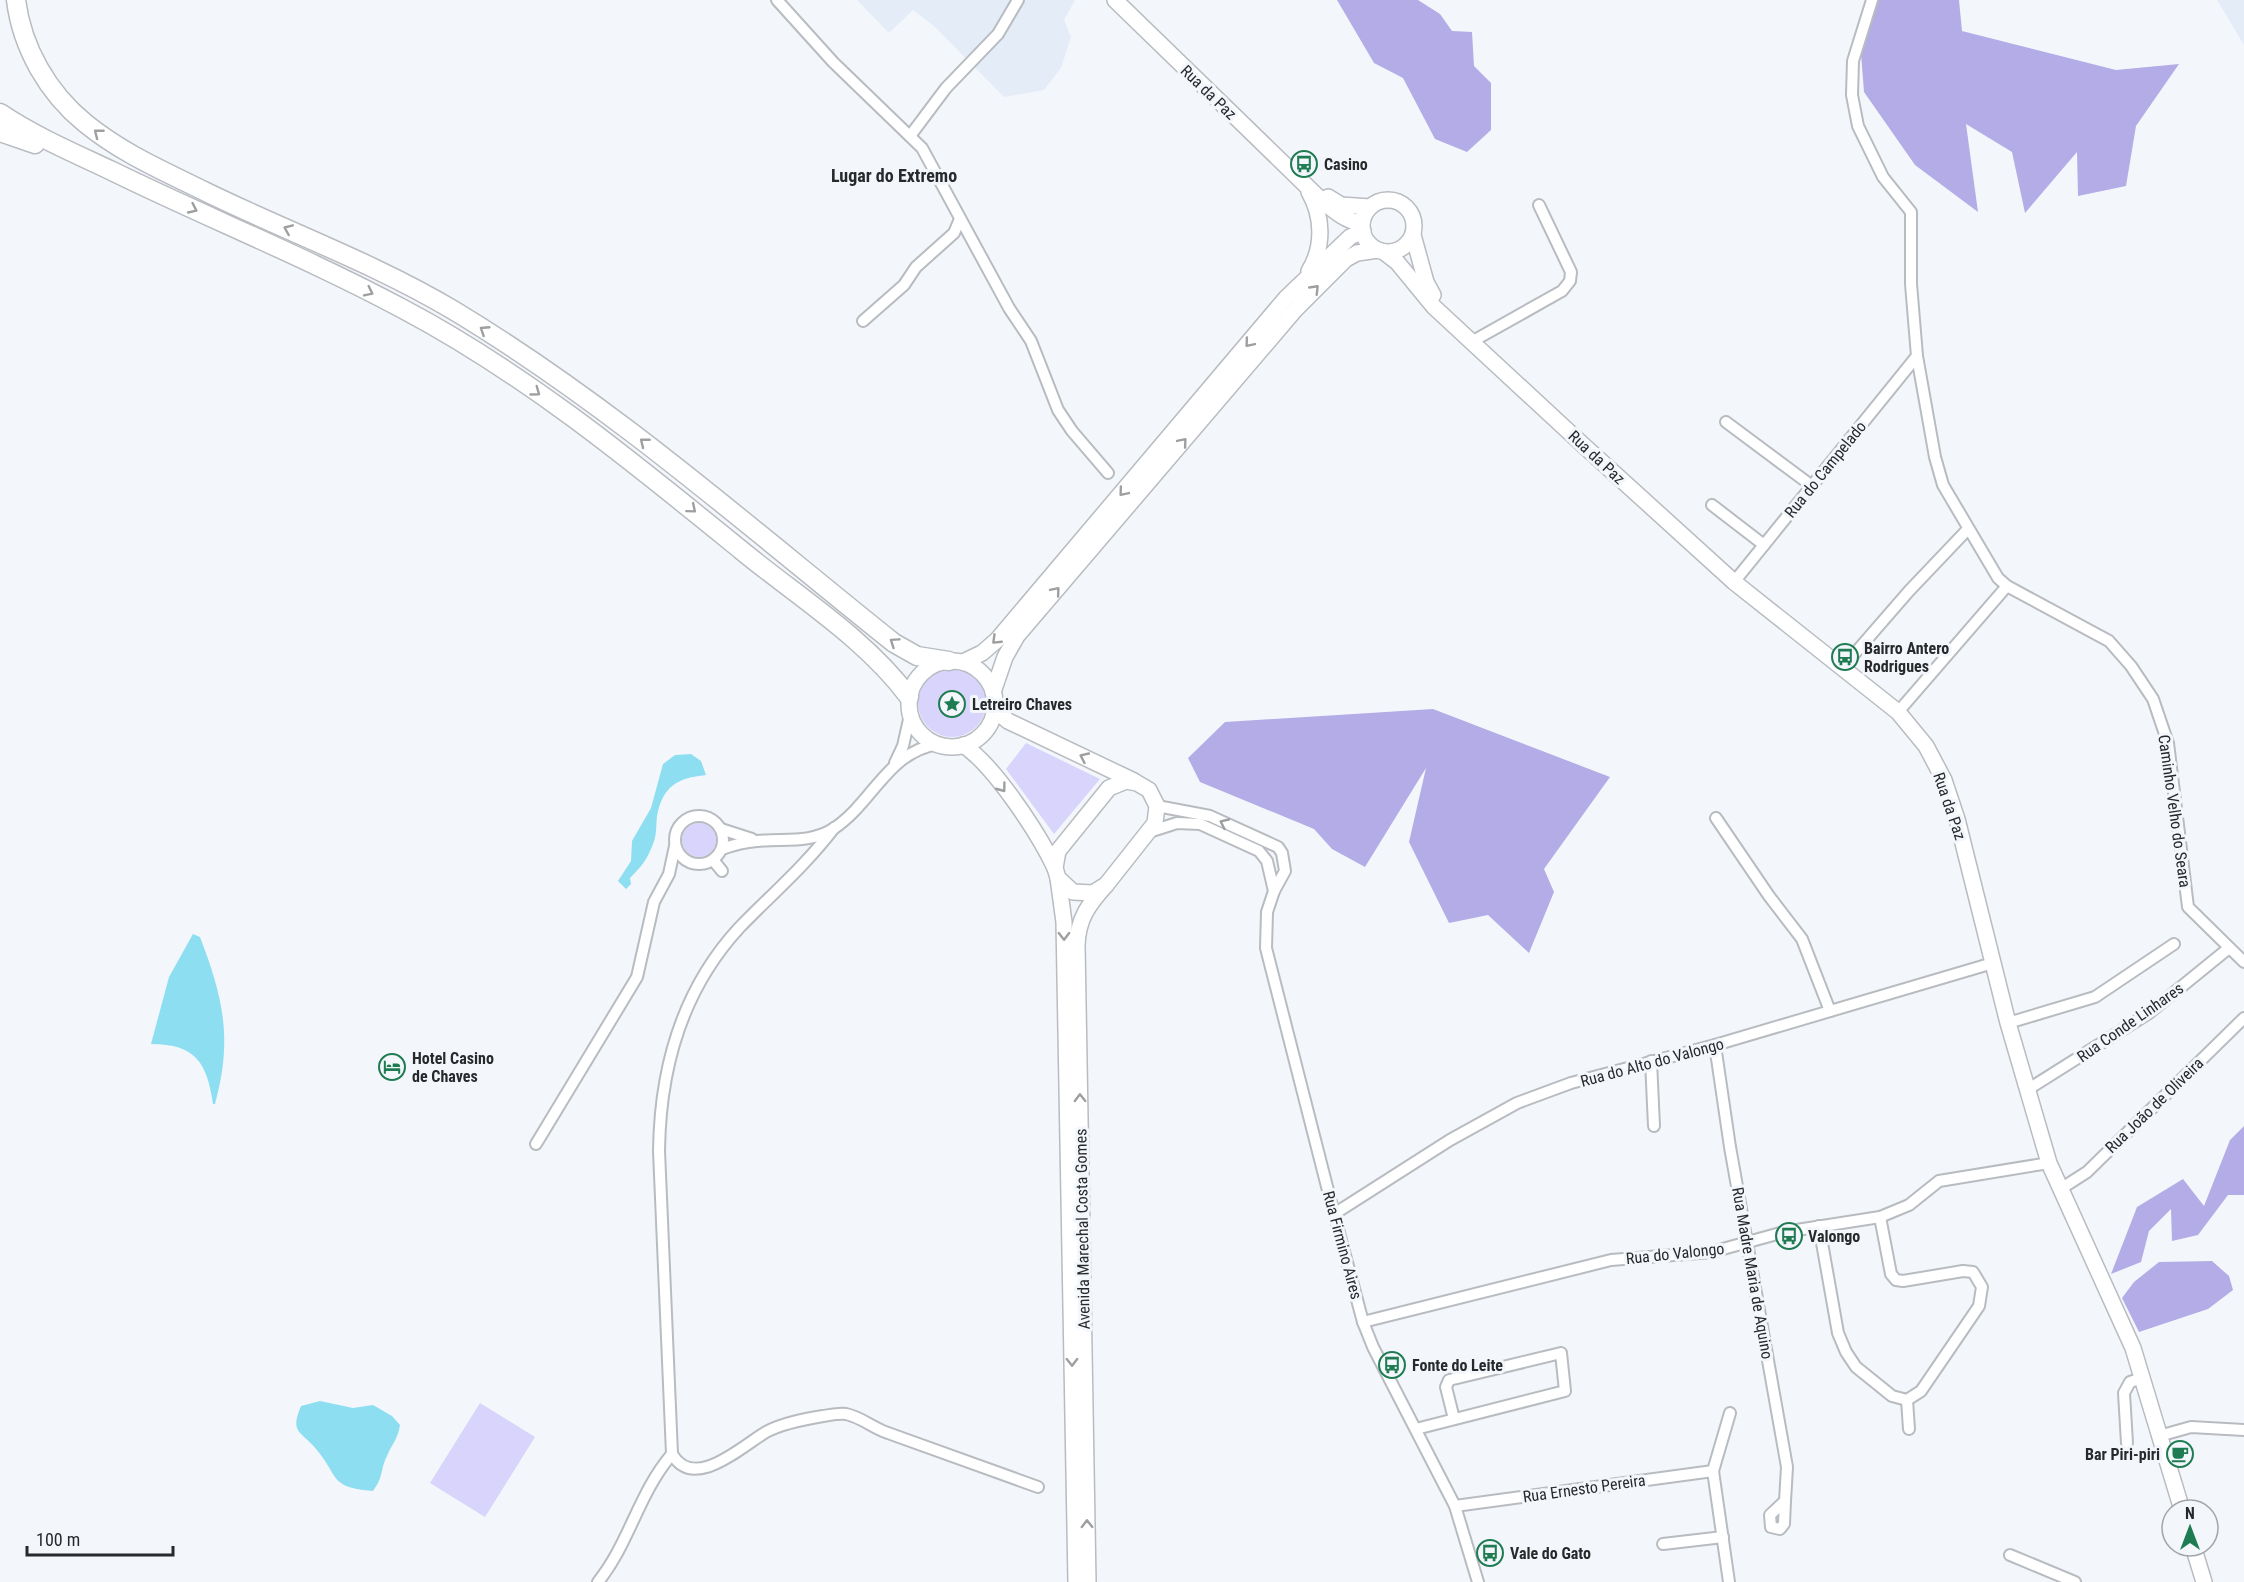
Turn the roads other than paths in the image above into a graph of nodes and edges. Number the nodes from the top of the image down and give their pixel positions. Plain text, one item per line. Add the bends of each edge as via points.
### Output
1 (16, 0) edge
2 (777, 0) edge
3 (1018, 0) edge
4 (1115, 0) edge
5 (1872, 0) edge
6 (0, 102) edge
7 (0, 113) edge
8 (0, 132) edge
9 (910, 135) junction
10 (140, 184) junction
11 (1305, 184) junction
12 (223, 201) junction
13 (1539, 205) dead end
14 (1370, 207) junction
15 (960, 219) junction
16 (1363, 227) junction
17 (1413, 235) junction
18 (1381, 251) junction
19 (1299, 286) junction
20 (863, 321) dead end
21 (1452, 321) junction
22 (1473, 340) junction
23 (1917, 356) junction
24 (1726, 422) dead end
25 (1108, 473) dead end
26 (1812, 486) junction
27 (1713, 505) dead end
28 (1968, 529) junction
29 (1764, 545) junction
30 (1734, 582) junction
31 (2007, 586) junction
32 (956, 662) junction
33 (1843, 667) junction
34 (909, 697) junction
35 (994, 698) junction
36 (1898, 712) junction
37 (910, 715) junction
38 (938, 744) junction
39 (963, 745) junction
40 (893, 766) junction
41 (1137, 783) junction
42 (1157, 806) junction
43 (1716, 818) dead end
44 (834, 828) junction
45 (721, 829) junction
46 (1149, 832) junction
47 (759, 840) junction
48 (675, 846) junction
49 (722, 849) junction
50 (713, 860) junction
51 (697, 864) junction
52 (722, 871) dead end
53 (1056, 873) junction
54 (669, 874) junction
55 (1106, 885) junction
56 (1274, 891) junction
57 (2174, 944) dead end
58 (2229, 948) junction
59 (2244, 962) edge
60 (1993, 963) junction
61 (1830, 1011) junction
62 (2244, 1018) edge
63 (2008, 1023) junction
64 (1715, 1045) junction
65 (1651, 1061) junction
66 (2027, 1090) junction
67 (1654, 1126) dead end
68 (536, 1144) dead end
69 (2049, 1163) junction
70 (2062, 1188) junction
71 (1334, 1214) junction
72 (1880, 1217) junction
73 (1820, 1226) junction
74 (1749, 1244) junction
75 (1363, 1322) junction
76 (2142, 1378) junction
77 (1907, 1400) junction
78 (1730, 1413) dead end
79 (1454, 1419) junction
80 (1909, 1428) dead end
81 (1416, 1429) junction
82 (2244, 1430) edge
83 (2159, 1436) junction
84 (2127, 1443) dead end
85 (672, 1454) junction
86 (1713, 1471) junction
87 (1038, 1487) dead end
88 (2178, 1498) edge
89 (1785, 1501) dead end
90 (1455, 1506) junction
91 (1723, 1537) junction
92 (1663, 1544) dead end
93 (2010, 1555) dead end
94 (2197, 1558) edge
95 (598, 1582) edge
96 (1076, 1582) edge
97 (1088, 1582) edge
98 (1478, 1582) edge
99 (1729, 1582) edge
100 (2075, 1582) edge
101 (2204, 1582) edge

12 -> 1 highway via 113,145 59,99 32,57
2 - 9 street via 833,62
3 - 9 street via 998,34 946,88
4 - 11 main road, Rua da Paz
5 - 23 street, Caminho Velho do Seara via 1853,61 1852,95 1858,126 1874,161 1911,213
6 - 12 highway via 76,142 207,198
7 - 10 highway
8 - 10 highway
9 - 15 street via 922,148
10 -> 34 highway via 405,310 530,387 806,601 890,671
11 - 14 main road via 1341,205
11 - 16 main road via 1335,212
11 - 19 main road via 1316,204 1320,232 1314,263
32 -> 12 highway via 917,656 894,643 621,423 453,310 342,251
13 - 22 street via 1571,272 1570,281 1562,291
14 - 16 main road
14 - 17 main road via 1383,200 1405,205 1413,217
15 - 20 street via 954,233
15 - 25 street via 1031,341 1058,410
16 - 18 main road via 1371,245
16 - 19 main road
17 - 18 main road via 1401,249
17 - 21 main road via 1426,282
18 - 21 main road via 1397,262 1434,307
35 -> 18 main road via 1005,657 1017,636 1295,310 1346,259 1357,253
19 -> 32 main road via 997,640 982,653
21 - 22 main road, Rua da Paz
22 - 30 main road, Rua da Paz
23 - 26 street, Rua do Campelado
23 - 28 street, Caminho Velho do Seara via 1943,485
24 - 26 street
26 - 29 street, Rua do Campelado
27 - 29 street
28 - 31 street, Caminho Velho do Seara
28 - 33 street
29 - 30 street, Rua do Campelado
30 - 33 main road, Rua da Paz
31 - 36 street
31 - 58 street, Caminho Velho do Seara via 2109,641 2153,699 2168,743 2188,907
32 - 34 main road via 926,669 915,681
32 - 35 main road via 978,670 987,679
33 - 36 main road, Rua da Paz
34 - 37 main road
35 - 39 main road via 988,727 981,736
41 -> 35 main road via 1008,721 1000,714
36 - 60 main road, Rua da Paz via 1926,746 1944,780
37 - 38 main road via 919,732
37 - 40 street via 903,746
38 - 39 main road
38 - 40 street via 912,751
39 -> 53 main road via 981,760 1034,830
40 - 44 street
41 - 42 main road via 1149,790
41 - 53 main road via 1118,783 1108,788 1058,851
42 - 46 main road via 1155,823
56 -> 42 street, Rua Firmino Aires via 1285,871 1278,847 1210,816
43 - 61 street via 1802,939
44 - 47 street via 797,840
44 - 85 street via 738,930 686,1007 664,1076 659,1151
45 - 47 street
45 - 48 street via 709,818 688,818 677,829
45 - 49 street
46 - 55 main road, Avenida Marechal Costa Gomes
46 - 56 street via 1177,823 1200,824 1259,851 1267,861
47 - 49 street
48 - 51 street via 684,859
48 - 54 street
49 - 50 street
50 - 51 street
50 - 52 street
51 - 54 street
53 - 55 main road via 1073,892 1098,891
53 -> 96 main road, Avenida Marechal Costa Gomes via 1064,922
54 - 68 street via 654,902 637,977
97 -> 55 main road, Avenida Marechal Costa Gomes via 1077,945 1086,907
56 - 71 street, Rua Firmino Aires via 1268,912 1266,948
57 - 63 street via 2095,997
58 - 59 street, Caminho Velho do Seara
58 - 66 street, Rua Conde Linhares via 2149,1013
60 - 61 street, Rua do Alto do Valongo
60 - 63 main road, Rua da Paz
61 - 64 street, Rua do Alto do Valongo
62 - 70 street, Rua João de Oliveira via 2087,1172
63 - 66 main road, Rua da Paz
64 - 65 street, Rua do Alto do Valongo
64 - 74 street, Rua Madre Maria de Aquino
65 - 67 street
65 - 71 street, Rua do Alto do Valongo via 1517,1103 1450,1140
66 - 69 main road, Rua da Paz
69 - 70 main road, Rua da Paz
69 - 72 street, Rua do Valongo via 1939,1181 1909,1205
70 - 76 main road, Rua da Paz via 2120,1314
71 - 75 street, Rua Firmino Aires
72 - 73 street, Rua do Valongo
72 - 77 street via 1891,1274 1896,1280 1963,1271 1973,1272 1982,1287 1979,1306 1921,1391
73 - 74 street, Rua do Valongo via 1784,1232
73 - 77 street via 1838,1333 1846,1352 1856,1366 1892,1396
74 - 75 street, Rua do Valongo via 1712,1252 1611,1260
74 - 89 street, Rua Madre Maria de Aquino via 1787,1467
75 - 81 street, Rua Firmino Aires
76 - 83 main road, Rua da Paz
76 - 84 street via 2130,1382 2124,1393
77 - 80 street
78 - 86 street
79 - 79 street via 1446,1387 1449,1380 1561,1353 1565,1391
79 - 81 street
81 - 90 street, Rua Firmino Aires
82 - 83 street via 2191,1427
83 - 88 main road, Rua da Paz
85 - 87 street via 686,1467 712,1465 767,1431 844,1414
85 - 95 street via 655,1474 622,1543
86 - 90 street, Rua Ernesto Pereira
86 - 91 street
90 - 98 street, Rua Firmino Aires
91 - 92 street
91 - 99 street
93 - 100 street
94 - 101 main road

